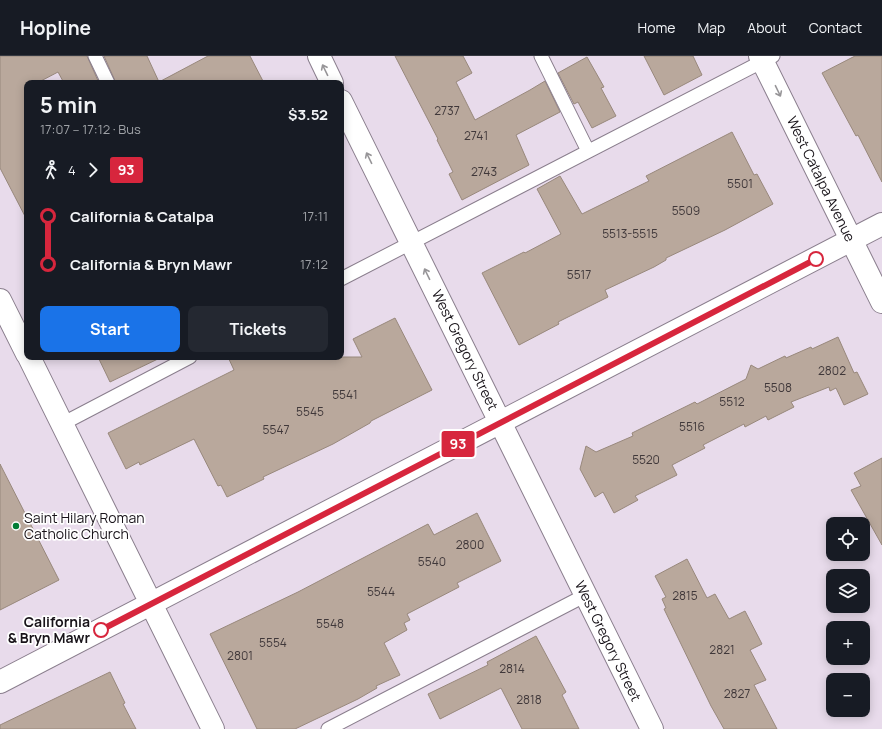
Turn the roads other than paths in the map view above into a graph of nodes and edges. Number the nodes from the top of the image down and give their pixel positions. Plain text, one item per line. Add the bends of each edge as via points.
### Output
1 (95, 56) edge
2 (319, 56) edge
3 (541, 56) edge
4 (765, 58) edge
5 (107, 80) edge
6 (331, 80) edge
7 (344, 107) edge
8 (588, 151) junction
9 (882, 224) edge
10 (851, 240) junction
11 (412, 243) junction
12 (344, 277) edge
13 (0, 300) edge
14 (882, 302) edge
15 (24, 348) edge
16 (30, 360) edge
17 (184, 360) edge
18 (500, 422) junction
19 (62, 424) junction
20 (586, 595) junction
21 (151, 604) junction
22 (0, 682) edge
23 (213, 729) edge
24 (328, 729) edge
25 (652, 729) edge

1 - 5 lane
6 -> 2 street
3 - 8 lane
4 - 8 lane
4 -> 10 street, West Catalpa Avenue
11 -> 7 street, West Gregory Street
8 - 11 lane
9 - 10 street
10 - 14 street, West Catalpa Avenue
10 - 18 street
11 - 12 lane
18 -> 11 street, West Gregory Street
13 - 15 street
16 - 19 street
17 - 19 lane
18 - 20 street, West Gregory Street
18 - 21 street
19 - 21 street
20 - 24 lane
20 - 25 street, West Gregory Street
21 - 22 street
21 - 23 street

